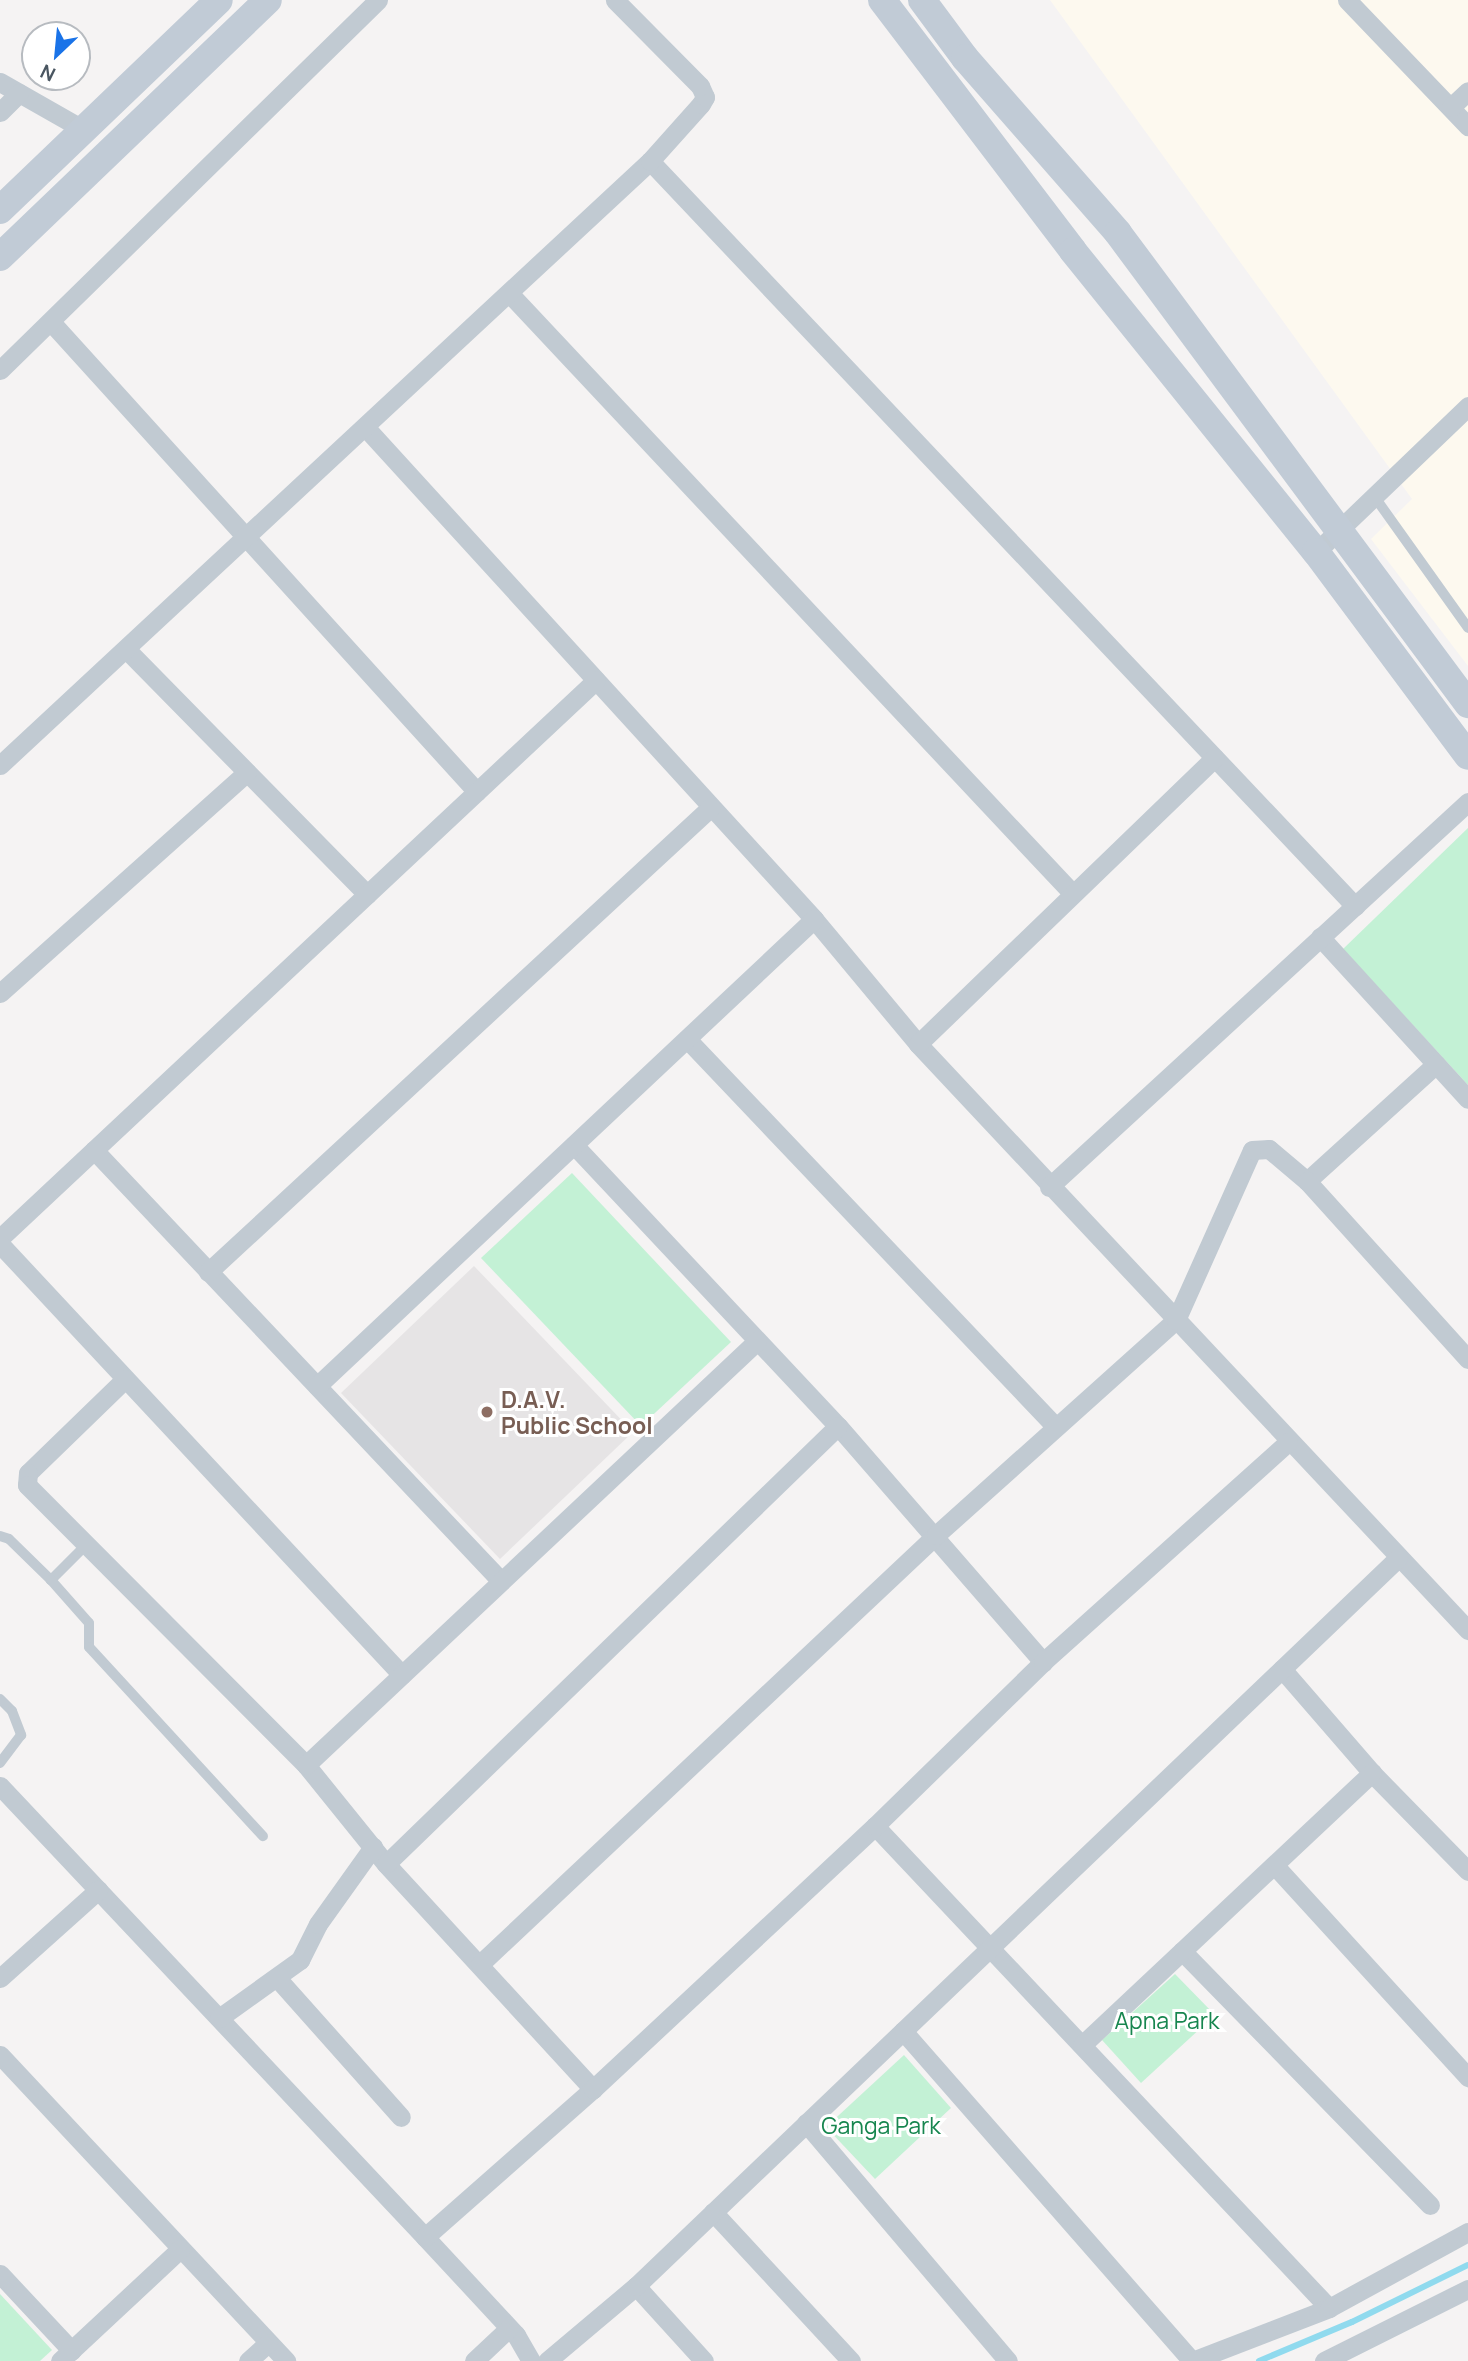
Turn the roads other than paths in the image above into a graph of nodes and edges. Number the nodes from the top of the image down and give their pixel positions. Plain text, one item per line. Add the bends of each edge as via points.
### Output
1 (219, 0) edge
2 (268, 0) edge
3 (378, 0) edge
4 (615, 0) edge
5 (882, 0) edge
6 (922, 0) edge
7 (1347, 0) edge
8 (0, 82) edge
9 (1468, 91) edge
10 (19, 93) junction
11 (1451, 107) junction
12 (0, 112) edge
13 (1468, 126) edge
14 (84, 130) junction
15 (650, 161) junction
16 (0, 210) edge
17 (0, 257) edge
18 (509, 293) junction
19 (51, 322) junction
20 (0, 370) edge
21 (1468, 406) edge
22 (366, 428) junction
23 (1374, 496) junction
24 (1339, 530) junction
25 (247, 538) junction
26 (1315, 552) junction
27 (1468, 628) edge
28 (126, 649) junction
29 (596, 680) junction
30 (1468, 704) edge
31 (1468, 756) edge
32 (1214, 758) junction
33 (0, 765) edge
34 (247, 772) junction
35 (477, 792) junction
36 (1468, 802) edge
37 (712, 807) junction
38 (367, 894) junction
39 (1073, 894) junction
40 (1354, 906) junction
41 (814, 919) junction
42 (1320, 937) junction
43 (0, 993) edge
44 (687, 1039) junction
45 (918, 1044) junction
46 (1436, 1064) junction
47 (1468, 1099) edge
48 (574, 1144) junction
49 (94, 1150) junction
50 (1307, 1181) junction
51 (1049, 1187) junction
52 (0, 1237) edge
53 (0, 1244) edge
54 (208, 1272) junction
55 (1176, 1320) junction
56 (757, 1341) junction
57 (1468, 1359) edge
58 (125, 1379) junction
59 (317, 1386) junction
60 (838, 1426) junction
61 (1056, 1427) junction
62 (1289, 1442) junction
63 (936, 1535) junction
64 (0, 1536) edge
65 (84, 1547) junction
66 (1398, 1559) junction
67 (51, 1580) junction
68 (501, 1581) junction
69 (1468, 1630) edge
70 (1043, 1662) junction
71 (1282, 1669) junction
72 (402, 1675) junction
73 (0, 1699) edge
74 (0, 1763) edge
75 (306, 1765) junction
76 (1372, 1773) junction
77 (0, 1786) edge
78 (875, 1826) junction
79 (262, 1836) dead end
80 (373, 1847) junction
81 (386, 1864) junction
82 (1276, 1867) junction
83 (1468, 1871) edge
84 (98, 1890) junction
85 (988, 1948) junction
86 (1182, 1951) junction
87 (480, 1964) junction
88 (0, 1978) edge
89 (277, 1978) junction
90 (219, 2018) junction
91 (903, 2031) junction
92 (1082, 2045) junction
93 (0, 2055) edge
94 (1468, 2077) edge
95 (593, 2089) junction
96 (401, 2116) dead end
97 (806, 2123) junction
98 (1430, 2205) dead end
99 (713, 2212) junction
100 (1468, 2232) edge
101 (425, 2237) junction
102 (180, 2249) junction
103 (0, 2274) edge
104 (635, 2286) junction
105 (1468, 2289) edge
106 (1329, 2308) junction
107 (509, 2328) junction
108 (268, 2343) junction
109 (66, 2356) edge
110 (248, 2361) edge
111 (286, 2361) edge
112 (474, 2361) edge
113 (531, 2361) edge
114 (547, 2361) edge
115 (704, 2361) edge
116 (851, 2361) edge
117 (1008, 2361) edge
118 (1324, 2361) edge

1 - 14 street
2 - 17 street
3 - 19 street
4 - 15 street via 704,92 704,101
5 - 26 street via 1073,251
6 - 24 street via 965,58 1118,233
7 - 11 street
8 - 10 street
9 - 11 street
10 - 12 street
10 - 14 street
11 - 13 street
14 - 16 street
15 - 18 street
15 - 32 street
18 - 22 street
18 - 39 street
19 - 20 street
19 - 25 street
21 - 23 street
22 - 25 street
22 - 29 street
23 - 24 street
23 - 27 lane
24 - 26 street
24 - 30 street
25 - 28 street
25 - 35 street
26 - 31 street
28 - 33 street
28 - 34 street
29 - 35 street
29 - 37 street
32 - 39 street
32 - 40 street
34 - 38 street
34 - 43 street
35 - 38 street
36 - 40 street
37 - 41 street
37 - 54 street
38 - 49 street
39 - 45 street
40 - 42 street
41 - 44 street
41 - 45 street
42 - 46 street
42 - 51 street
44 - 48 street
44 - 61 street
45 - 51 street
46 - 47 street
46 - 50 street
48 - 56 street
48 - 59 street
49 - 52 street
49 - 54 street
50 - 55 street via 1269,1149 1252,1150
50 - 57 street
51 - 55 street
53 - 58 street
54 - 59 street
55 - 61 street
55 - 62 street
56 - 60 street
56 - 68 street
58 - 65 street via 26,1477 39,1503
58 - 72 street
59 - 68 street
60 - 63 street
60 - 81 street
61 - 63 street
62 - 66 street
62 - 70 street
63 - 70 street
63 - 87 street
64 - 67 lane via 9,1538
65 - 67 lane
65 - 75 street
66 - 69 street
66 - 71 street
67 - 79 lane via 89,1623 89,1647
68 - 72 street
70 - 78 street
71 - 76 street
71 - 85 street
72 - 75 street
73 - 74 lane via 12,1711 21,1735
75 - 80 street
76 - 82 street
76 - 83 street
77 - 84 street
78 - 85 street
78 - 95 street
80 - 81 street
80 - 89 street via 318,1924 300,1959
81 - 87 street
82 - 86 street
82 - 94 street
84 - 88 street
84 - 90 street
85 - 91 street
85 - 92 street
86 - 92 street
86 - 98 street
87 - 95 street
89 - 90 street
89 - 96 street
90 - 101 street
91 - 97 street
91 - 106 street via 1192,2361
92 - 106 street
93 - 102 street
95 - 101 street
97 - 99 street
97 - 117 street
99 - 104 street
99 - 116 street
100 - 106 street
101 - 107 street
102 - 108 street
102 - 109 street
103 - 109 street
104 - 114 street
104 - 115 street
105 - 118 street
107 - 112 street
107 - 113 street
108 - 110 street
108 - 111 street

